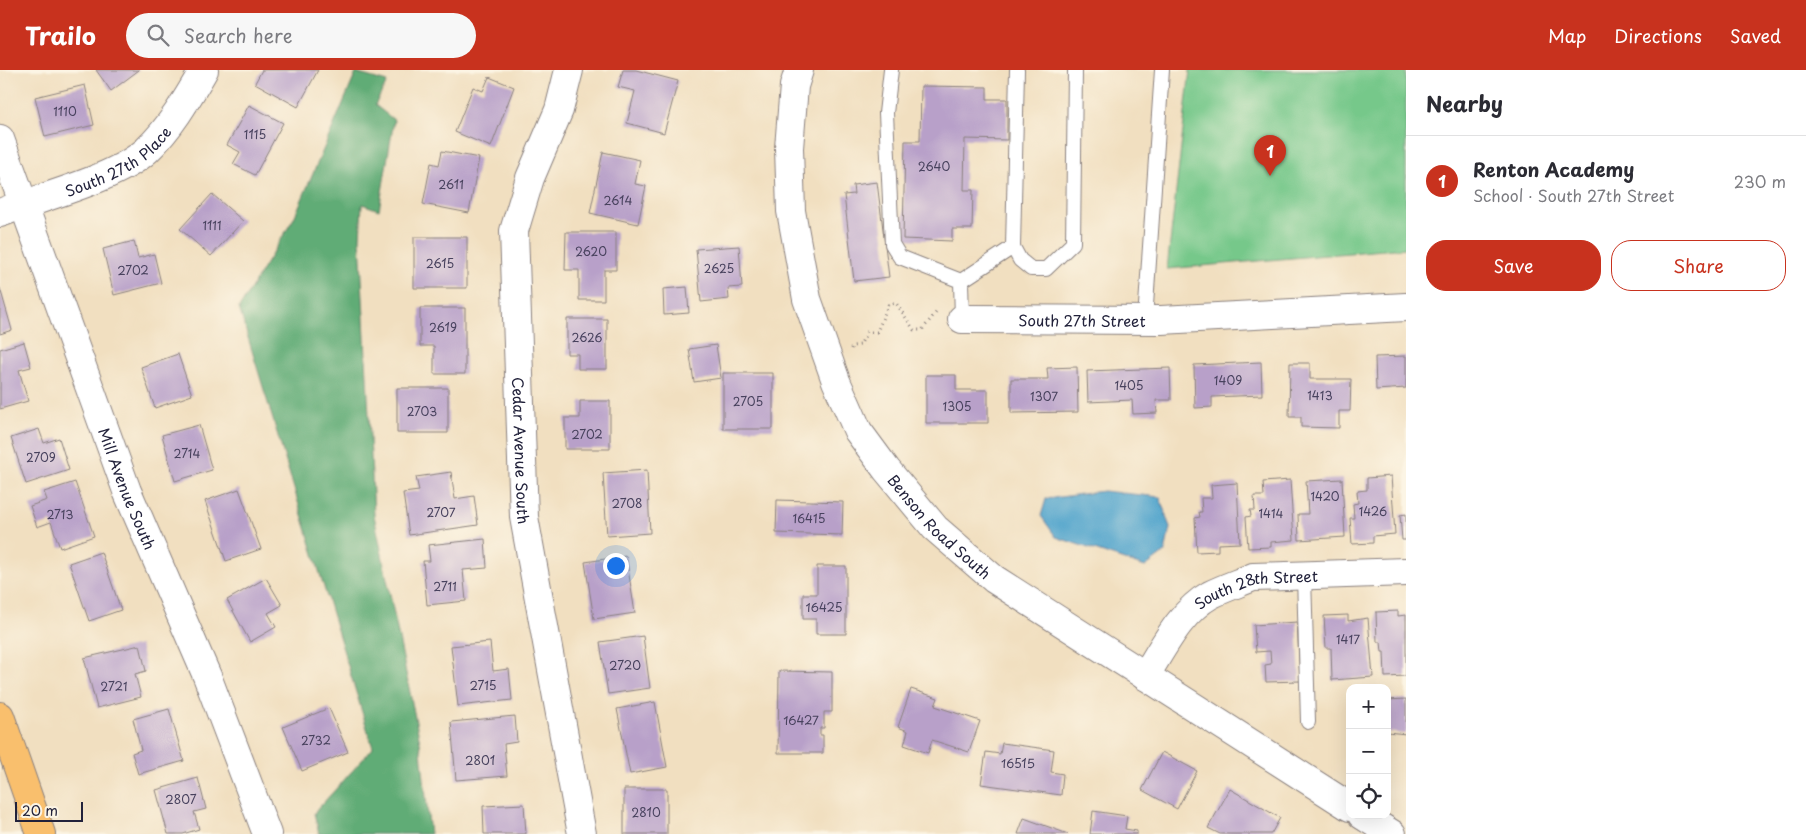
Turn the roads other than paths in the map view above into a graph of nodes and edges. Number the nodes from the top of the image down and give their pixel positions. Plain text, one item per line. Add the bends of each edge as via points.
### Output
1 (204, 70) edge
2 (569, 70) edge
3 (799, 70) edge
4 (891, 70) edge
5 (1017, 70) edge
6 (1075, 70) edge
7 (1162, 70) edge
8 (0, 139) edge
9 (11, 208) edge
10 (1013, 247) junction
11 (961, 281) junction
12 (1406, 308) edge
13 (962, 319) joint
14 (1145, 320) junction
15 (1406, 572) edge
16 (1304, 575) junction
17 (1145, 676) junction
18 (0, 716) edge
19 (1308, 722) dead end
20 (1346, 804) edge
21 (1368, 819) edge
22 (41, 834) edge
23 (267, 834) edge
24 (582, 834) edge
25 (1392, 834) edge

1 - 9 street, South 27th Place via 174,120 146,151 118,170
2 - 24 street, Cedar Avenue South via 559,110 530,178 514,231 524,517
3 - 17 street, Benson Road South via 794,86 789,148 791,211 807,299 836,381 858,431 935,528 994,579
4 - 11 lane via 886,113 892,244 900,257
5 - 10 lane
6 - 10 lane via 1073,243 1046,269 1031,269 1020,260
7 - 14 lane
8 - 9 street, Mill Avenue South
9 - 23 street, Mill Avenue South via 207,676
10 - 11 lane
11 - 13 lane
12 - 14 street, South 27th Street
13 - 14 street, South 27th Street
15 - 16 street, South 28th Street
16 - 17 street, South 28th Street via 1253,577 1209,596 1189,611 1176,627
16 - 19 lane
17 - 20 street, Benson Road South
18 - 22 main road
21 - 25 street

